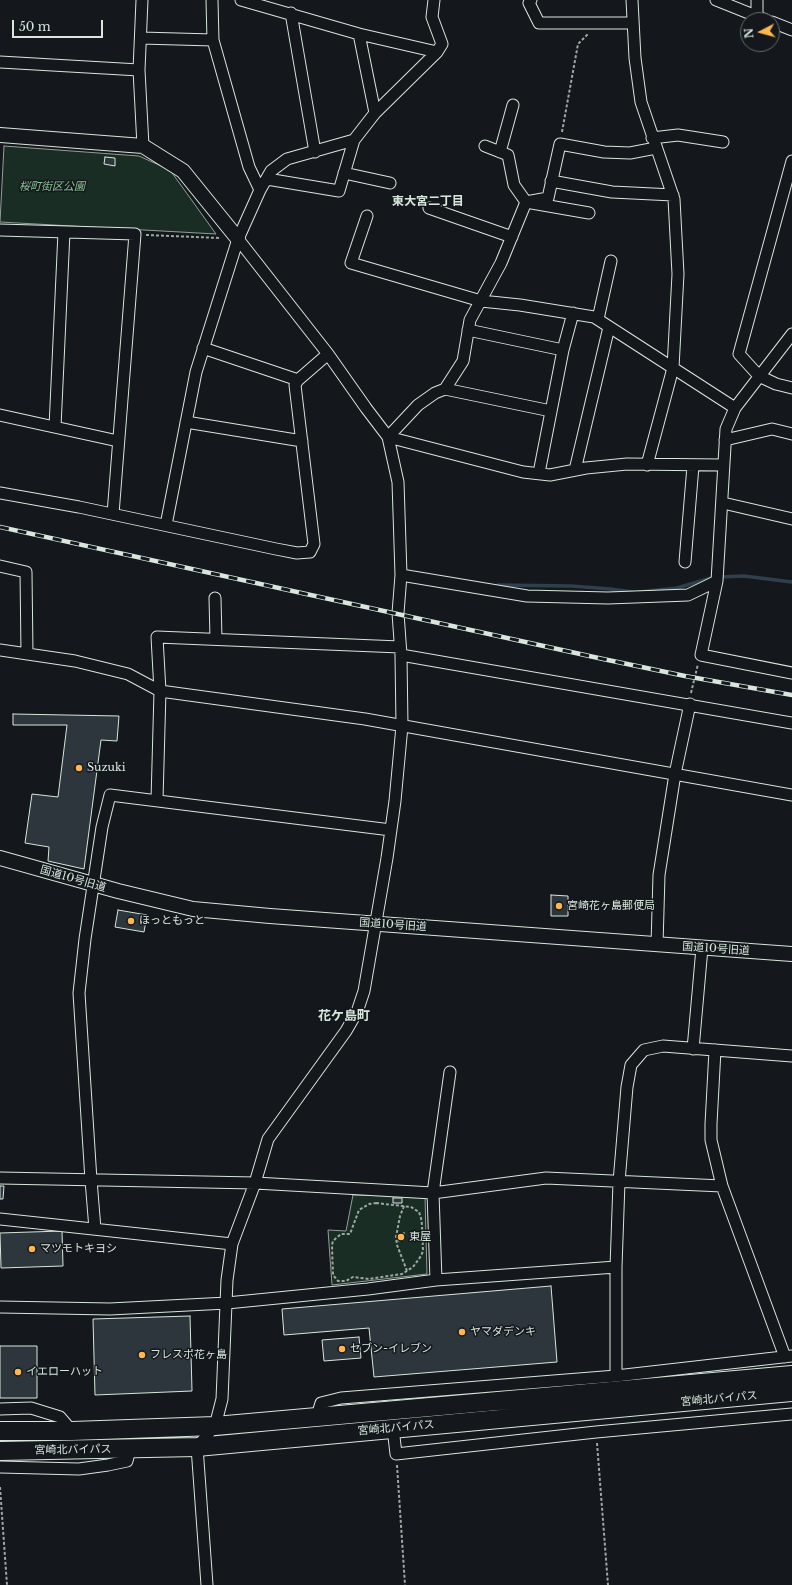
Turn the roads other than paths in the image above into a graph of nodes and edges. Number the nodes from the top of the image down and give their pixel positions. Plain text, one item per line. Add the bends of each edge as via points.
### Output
1 (142, 0) edge
2 (212, 0) edge
3 (241, 0) edge
4 (434, 0) edge
5 (531, 0) edge
6 (632, 0) edge
7 (716, 0) edge
8 (757, 0) edge
9 (747, 12) edge
10 (760, 12) edge
11 (290, 13) junction
12 (633, 23) junction
13 (780, 25) edge
14 (792, 30) edge
15 (359, 34) junction
16 (141, 38) junction
17 (213, 40) junction
18 (437, 52) junction
19 (0, 62) edge
20 (139, 70) junction
21 (513, 105) dead end
22 (375, 113) junction
23 (0, 135) edge
24 (354, 140) junction
25 (723, 142) dead end
26 (654, 143) junction
27 (143, 146) junction
28 (485, 146) dead end
29 (315, 152) junction
30 (500, 152) junction
31 (792, 161) edge
32 (344, 173) junction
33 (267, 179) junction
34 (551, 182) junction
35 (390, 183) dead end
36 (260, 190) junction
37 (672, 196) junction
38 (526, 202) junction
39 (430, 208) dead end
40 (588, 213) dead end
41 (367, 216) dead end
42 (0, 230) edge
43 (64, 232) junction
44 (512, 237) junction
45 (238, 239) junction
46 (611, 261) dead end
47 (481, 301) junction
48 (573, 313) junction
49 (598, 319) junction
50 (609, 327) junction
51 (468, 330) junction
52 (792, 334) edge
53 (203, 348) junction
54 (563, 350) junction
55 (328, 354) junction
56 (673, 368) junction
57 (759, 376) junction
58 (298, 380) junction
59 (792, 388) edge
60 (445, 389) junction
61 (735, 408) junction
62 (551, 411) junction
63 (0, 415) edge
64 (186, 422) junction
65 (55, 427) junction
66 (792, 434) edge
67 (388, 436) junction
68 (725, 440) junction
69 (118, 441) junction
70 (302, 441) junction
71 (647, 465) junction
72 (693, 466) junction
73 (723, 466) junction
74 (575, 470) junction
75 (539, 474) junction
76 (0, 493) edge
77 (723, 503) junction
78 (113, 514) junction
79 (792, 519) edge
80 (166, 525) junction
81 (685, 562) dead end
82 (0, 566) edge
83 (401, 575) junction
84 (718, 581) junction
85 (215, 598) dead end
86 (216, 639) junction
87 (0, 650) edge
88 (400, 651) junction
89 (28, 654) junction
90 (792, 673) edge
91 (160, 691) junction
92 (690, 704) junction
93 (792, 723) edge
94 (402, 726) junction
95 (675, 774) junction
96 (792, 795) edge
97 (157, 800) junction
98 (391, 830) junction
99 (0, 858) edge
100 (94, 884) junction
101 (376, 923) junction
102 (657, 945) junction
103 (702, 948) junction
104 (792, 954) edge
105 (693, 1049) junction
106 (715, 1050) junction
107 (792, 1056) edge
108 (450, 1072) dead end
109 (0, 1178) edge
110 (90, 1180) junction
111 (620, 1182) junction
112 (255, 1183) junction
113 (722, 1186) junction
114 (433, 1193) junction
115 (0, 1218) edge
116 (95, 1229) junction
117 (232, 1244) junction
118 (616, 1267) junction
119 (436, 1280) junction
120 (227, 1303) junction
121 (0, 1307) edge
122 (788, 1357) edge
123 (792, 1375) edge
124 (616, 1376) junction
125 (792, 1392) edge
126 (0, 1408) edge
127 (792, 1414) edge
128 (316, 1416) junction
129 (215, 1426) junction
130 (393, 1428) junction
131 (0, 1431) edge
132 (72, 1431) junction
133 (197, 1446) junction
134 (130, 1449) junction
135 (0, 1451) edge
136 (0, 1467) edge
137 (207, 1585) edge

1 - 16 street
2 - 17 street
3 - 11 street
4 - 18 street via 432,17 442,44
5 - 12 street via 529,3 539,23
6 - 12 street
7 - 9 street
8 - 10 street
11 - 15 street
11 - 29 street
12 - 26 street via 640,102
13 - 14 street
15 - 18 street
15 - 22 street
16 - 17 street
16 - 20 street
17 - 36 street via 249,167
18 - 22 street
19 - 20 street
20 - 27 street
21 - 30 street
22 - 24 street
23 - 27 street
24 - 29 street
24 - 32 street
25 - 26 street via 678,135
26 - 34 street via 630,153 604,152 560,144
26 - 37 street
27 - 45 street via 183,171
28 - 30 street
29 - 33 street via 287,159 272,171
30 - 38 street via 508,155 514,185
31 - 57 street via 739,354
32 - 33 street via 339,191
32 - 35 street
33 - 36 street
34 - 37 street via 612,192
34 - 38 street via 548,198
36 - 45 street
37 - 56 street via 678,274
38 - 40 street
38 - 44 street
39 - 44 street
41 - 47 street via 351,263
42 - 43 street
43 - 65 street
43 - 69 street via 135,234
44 - 47 street
45 - 53 street
45 - 55 street
46 - 49 street
47 - 48 street
47 - 51 street via 470,320
48 - 49 street
48 - 54 street
49 - 50 street
50 - 56 street
50 - 74 street
51 - 54 street
51 - 60 street via 463,361
52 - 57 street
53 - 58 street
53 - 64 street
54 - 62 street
55 - 58 street
55 - 67 street
56 - 61 street
56 - 71 street
57 - 59 street
57 - 61 street
58 - 70 street via 295,385
60 - 62 street
60 - 67 street via 418,405
61 - 68 street via 726,429
62 - 75 street
63 - 65 street
64 - 70 street
64 - 80 street
65 - 69 street
66 - 68 street via 772,429
67 - 75 street
67 - 83 street via 398,482
68 - 73 street
69 - 78 street
70 - 80 street via 314,544 310,552 297,553
71 - 72 street
71 - 74 street via 627,464
72 - 73 street
72 - 81 street
73 - 77 street
74 - 75 street via 550,475
76 - 78 street
77 - 79 street
77 - 84 street
78 - 80 street
82 - 89 street via 26,572
83 - 84 street via 527,596 608,598 688,595
83 - 88 street via 398,614
84 - 90 street via 701,655
85 - 86 street
86 - 88 street
86 - 91 street via 157,637
87 - 89 street
88 - 92 street
88 - 94 street
89 - 91 street via 75,661 128,674
91 - 94 street
91 - 97 street
92 - 93 street
92 - 95 street
94 - 95 street
94 - 98 street
95 - 96 street
95 - 102 street via 659,875
97 - 98 street
97 - 100 street via 110,795 102,827
98 - 101 street
99 - 100 street, 国道10号旧道
100 - 101 street, 国道10号旧道 via 193,909
100 - 110 street via 79,993
101 - 102 street, 国道10号旧道
101 - 112 street via 364,991 357,1012 268,1140
102 - 103 street, 国道10号旧道
103 - 104 street, 国道10号旧道
103 - 105 street
105 - 106 street
105 - 111 street via 663,1046 644,1050 632,1066 627,1087
106 - 107 street
106 - 113 street via 711,1124
108 - 114 street
109 - 110 street
110 - 112 street
110 - 116 street
111 - 113 street
111 - 114 street via 546,1178
111 - 118 street
112 - 114 street
112 - 117 street
113 - 122 street
114 - 119 street
115 - 116 street
116 - 117 street
117 - 120 street
118 - 119 street
118 - 124 street
119 - 120 street
120 - 121 street via 110,1308
120 - 129 street via 222,1399
122 - 124 street
123 - 128 highway, 宮崎北バイパス
124 - 128 street via 341,1398 322,1403
125 - 130 highway, 宮崎北バイパス
126 - 132 street via 31,1408 60,1417
127 - 130 street via 396,1454
128 - 129 highway, 宮崎北バイパス
129 - 132 highway, 宮崎北バイパス
129 - 133 street
130 - 133 highway, 宮崎北バイパス
131 - 132 highway, 宮崎北バイパス
133 - 134 highway, 宮崎北バイパス
133 - 137 street
134 - 135 highway, 宮崎北バイパス
134 - 136 street via 127,1461 108,1466 79,1469

